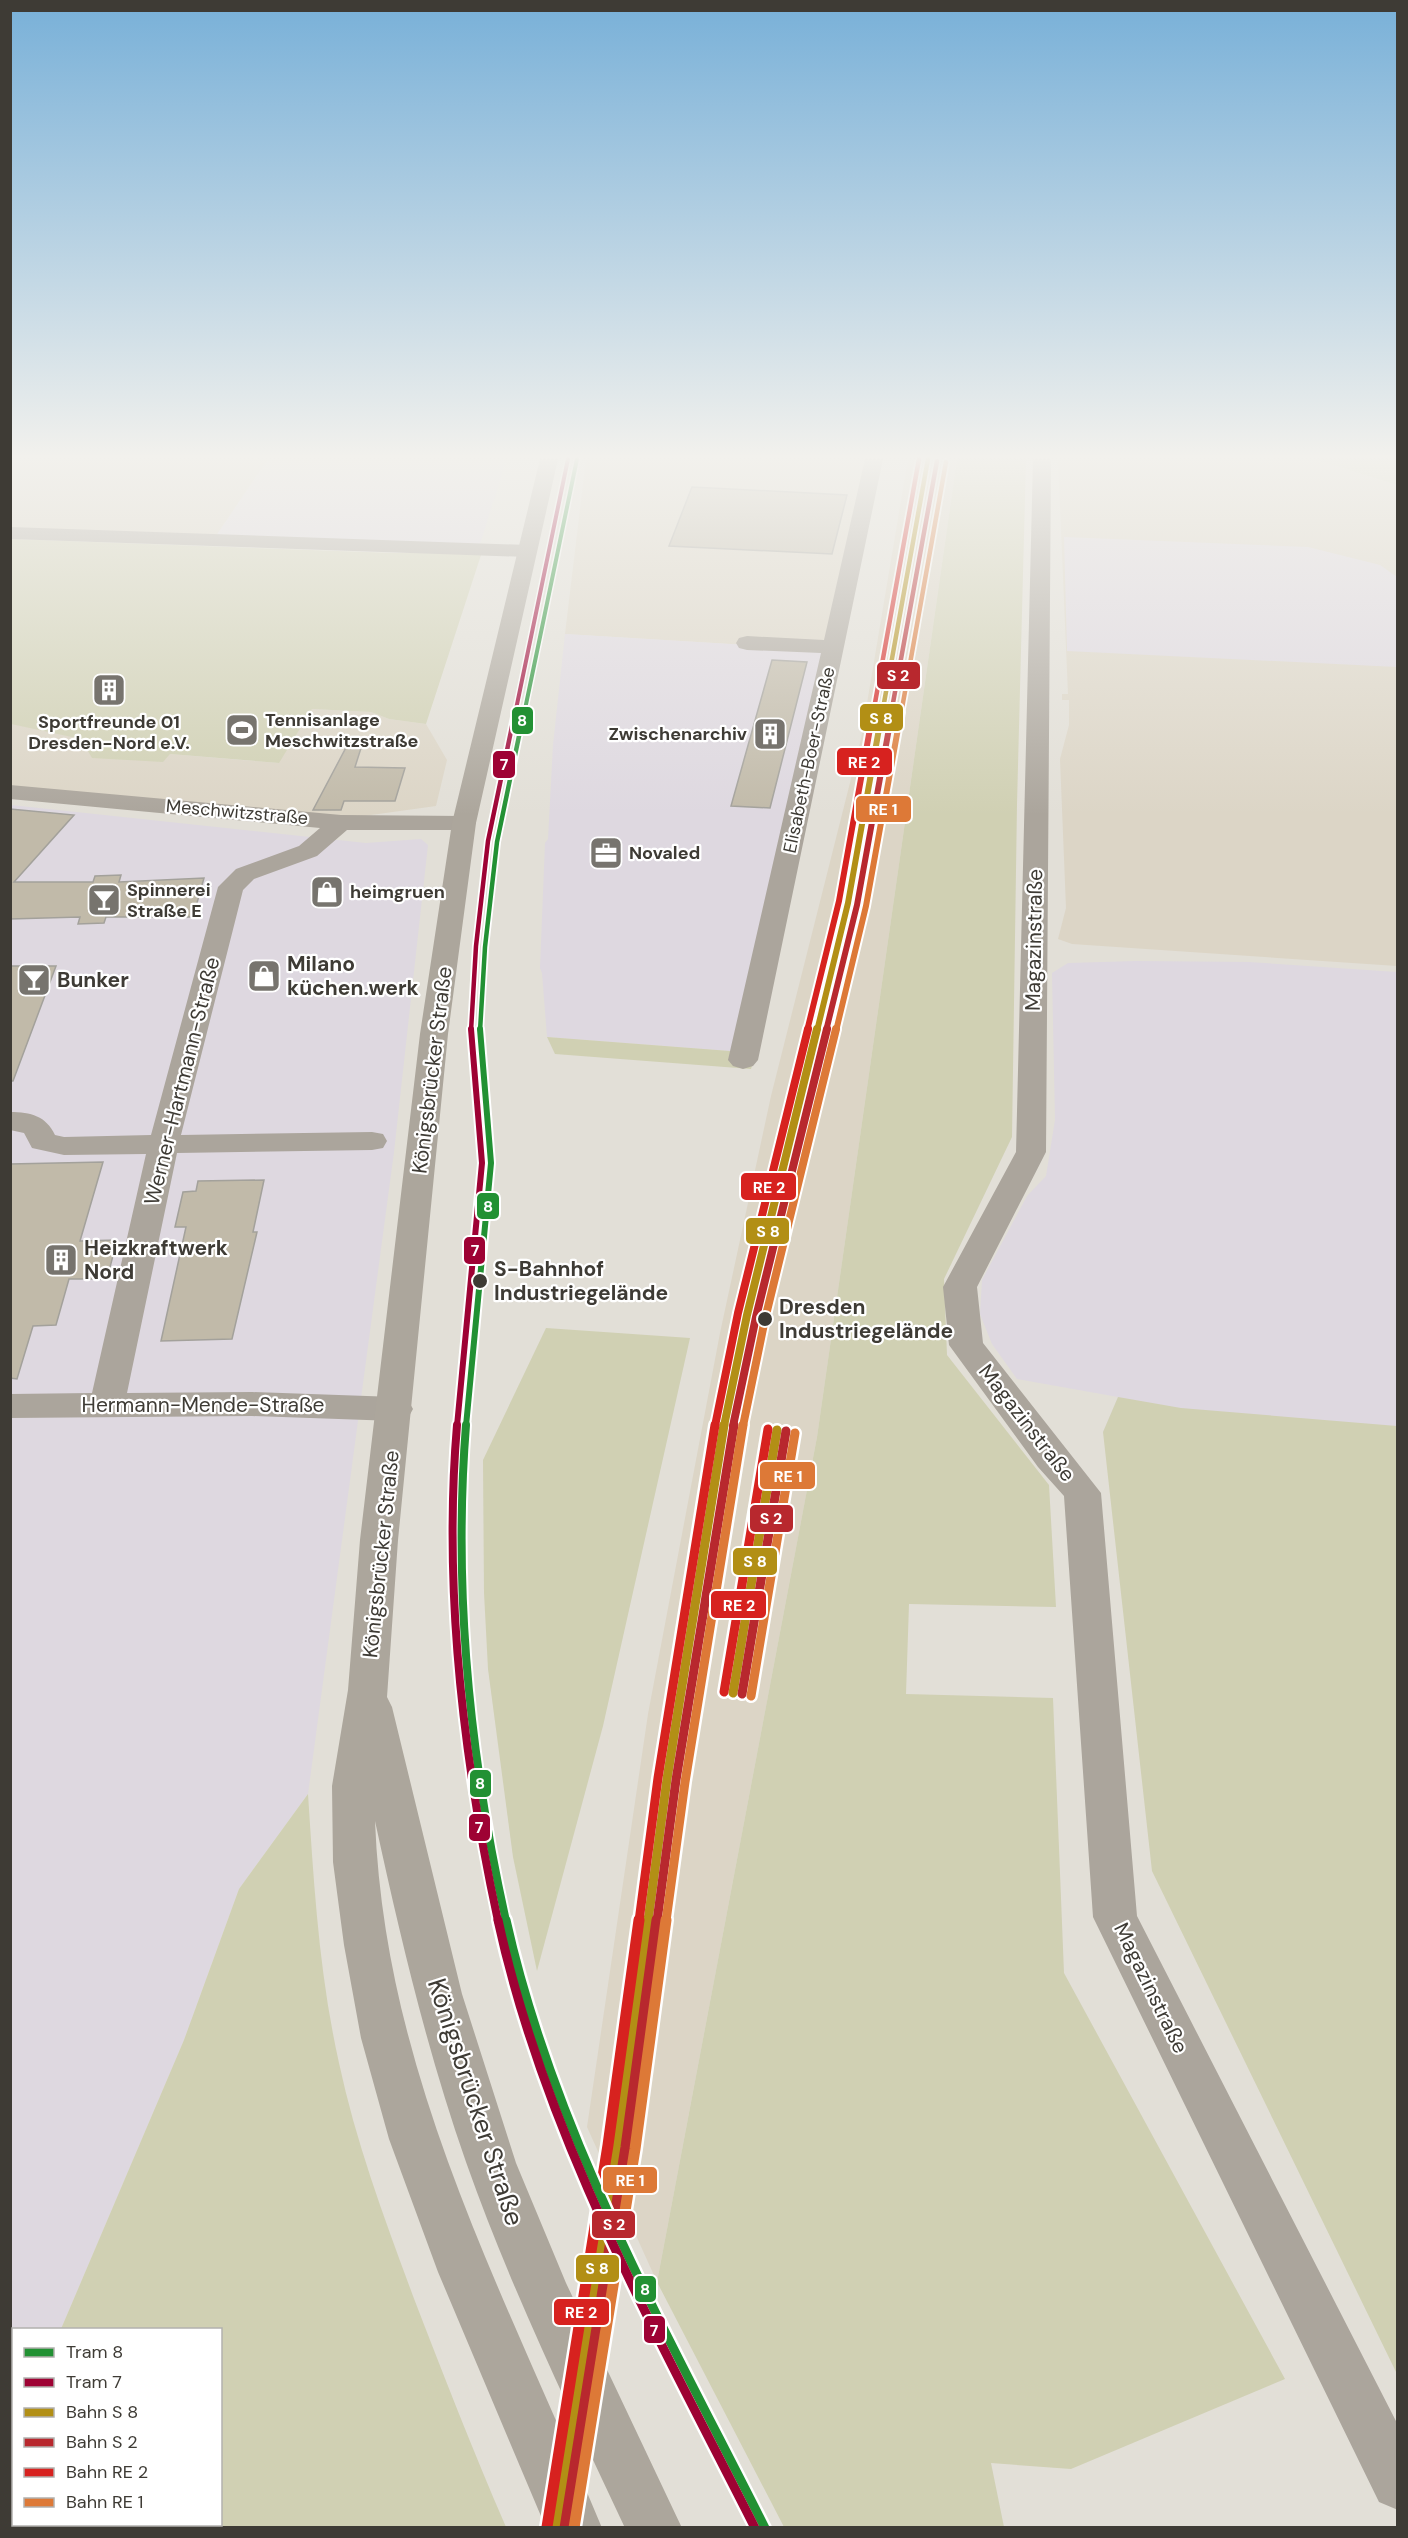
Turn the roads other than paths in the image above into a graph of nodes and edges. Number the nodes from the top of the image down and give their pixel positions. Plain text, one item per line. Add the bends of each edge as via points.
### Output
1 (521, 577) edge
2 (849, 577) edge
3 (1040, 577) edge
4 (747, 643) dead end
5 (834, 647) junction
6 (10, 792) edge
7 (341, 822) junction
8 (464, 822) junction
9 (743, 1060) dead end
10 (10, 1121) edge
11 (372, 1141) dead end
12 (164, 1143) junction
13 (107, 1404) junction
14 (10, 1406) edge
15 (396, 1408) junction
16 (368, 1690) junction
17 (1398, 2483) edge
18 (574, 2528) edge
19 (654, 2528) edge

1 - 8 main road, Königsbrücker Straße
2 - 5 street, Elisabeth-Boer-Straße
3 - 17 street, Magazinstraße via 1031,1152 960,1287 966,1345 1044,1450 1082,1493 1115,1917
4 - 5 street
5 - 9 street, Elisabeth-Boer-Straße
6 - 7 street, Meschwitzstraße
7 - 8 street, Meschwitzstraße
7 - 12 street, Werner-Hartmann-Straße via 308,851 244,874 231,887
8 - 15 main road, Königsbrücker Straße via 434,1034
10 - 12 street via 36,1127 43,1141 64,1146
11 - 12 street
12 - 13 street, Werner-Hartmann-Straße
13 - 14 street, Hermann-Mende-Straße
13 - 15 street, Hermann-Mende-Straße
15 - 16 main road, Königsbrücker Straße via 379,1540
16 - 18 main road, Königsbrücker Straße via 353,1786 355,1862 384,2038 412,2139 464,2272
16 - 19 main road, Königsbrücker Straße via 421,1930 491,2161 593,2400

